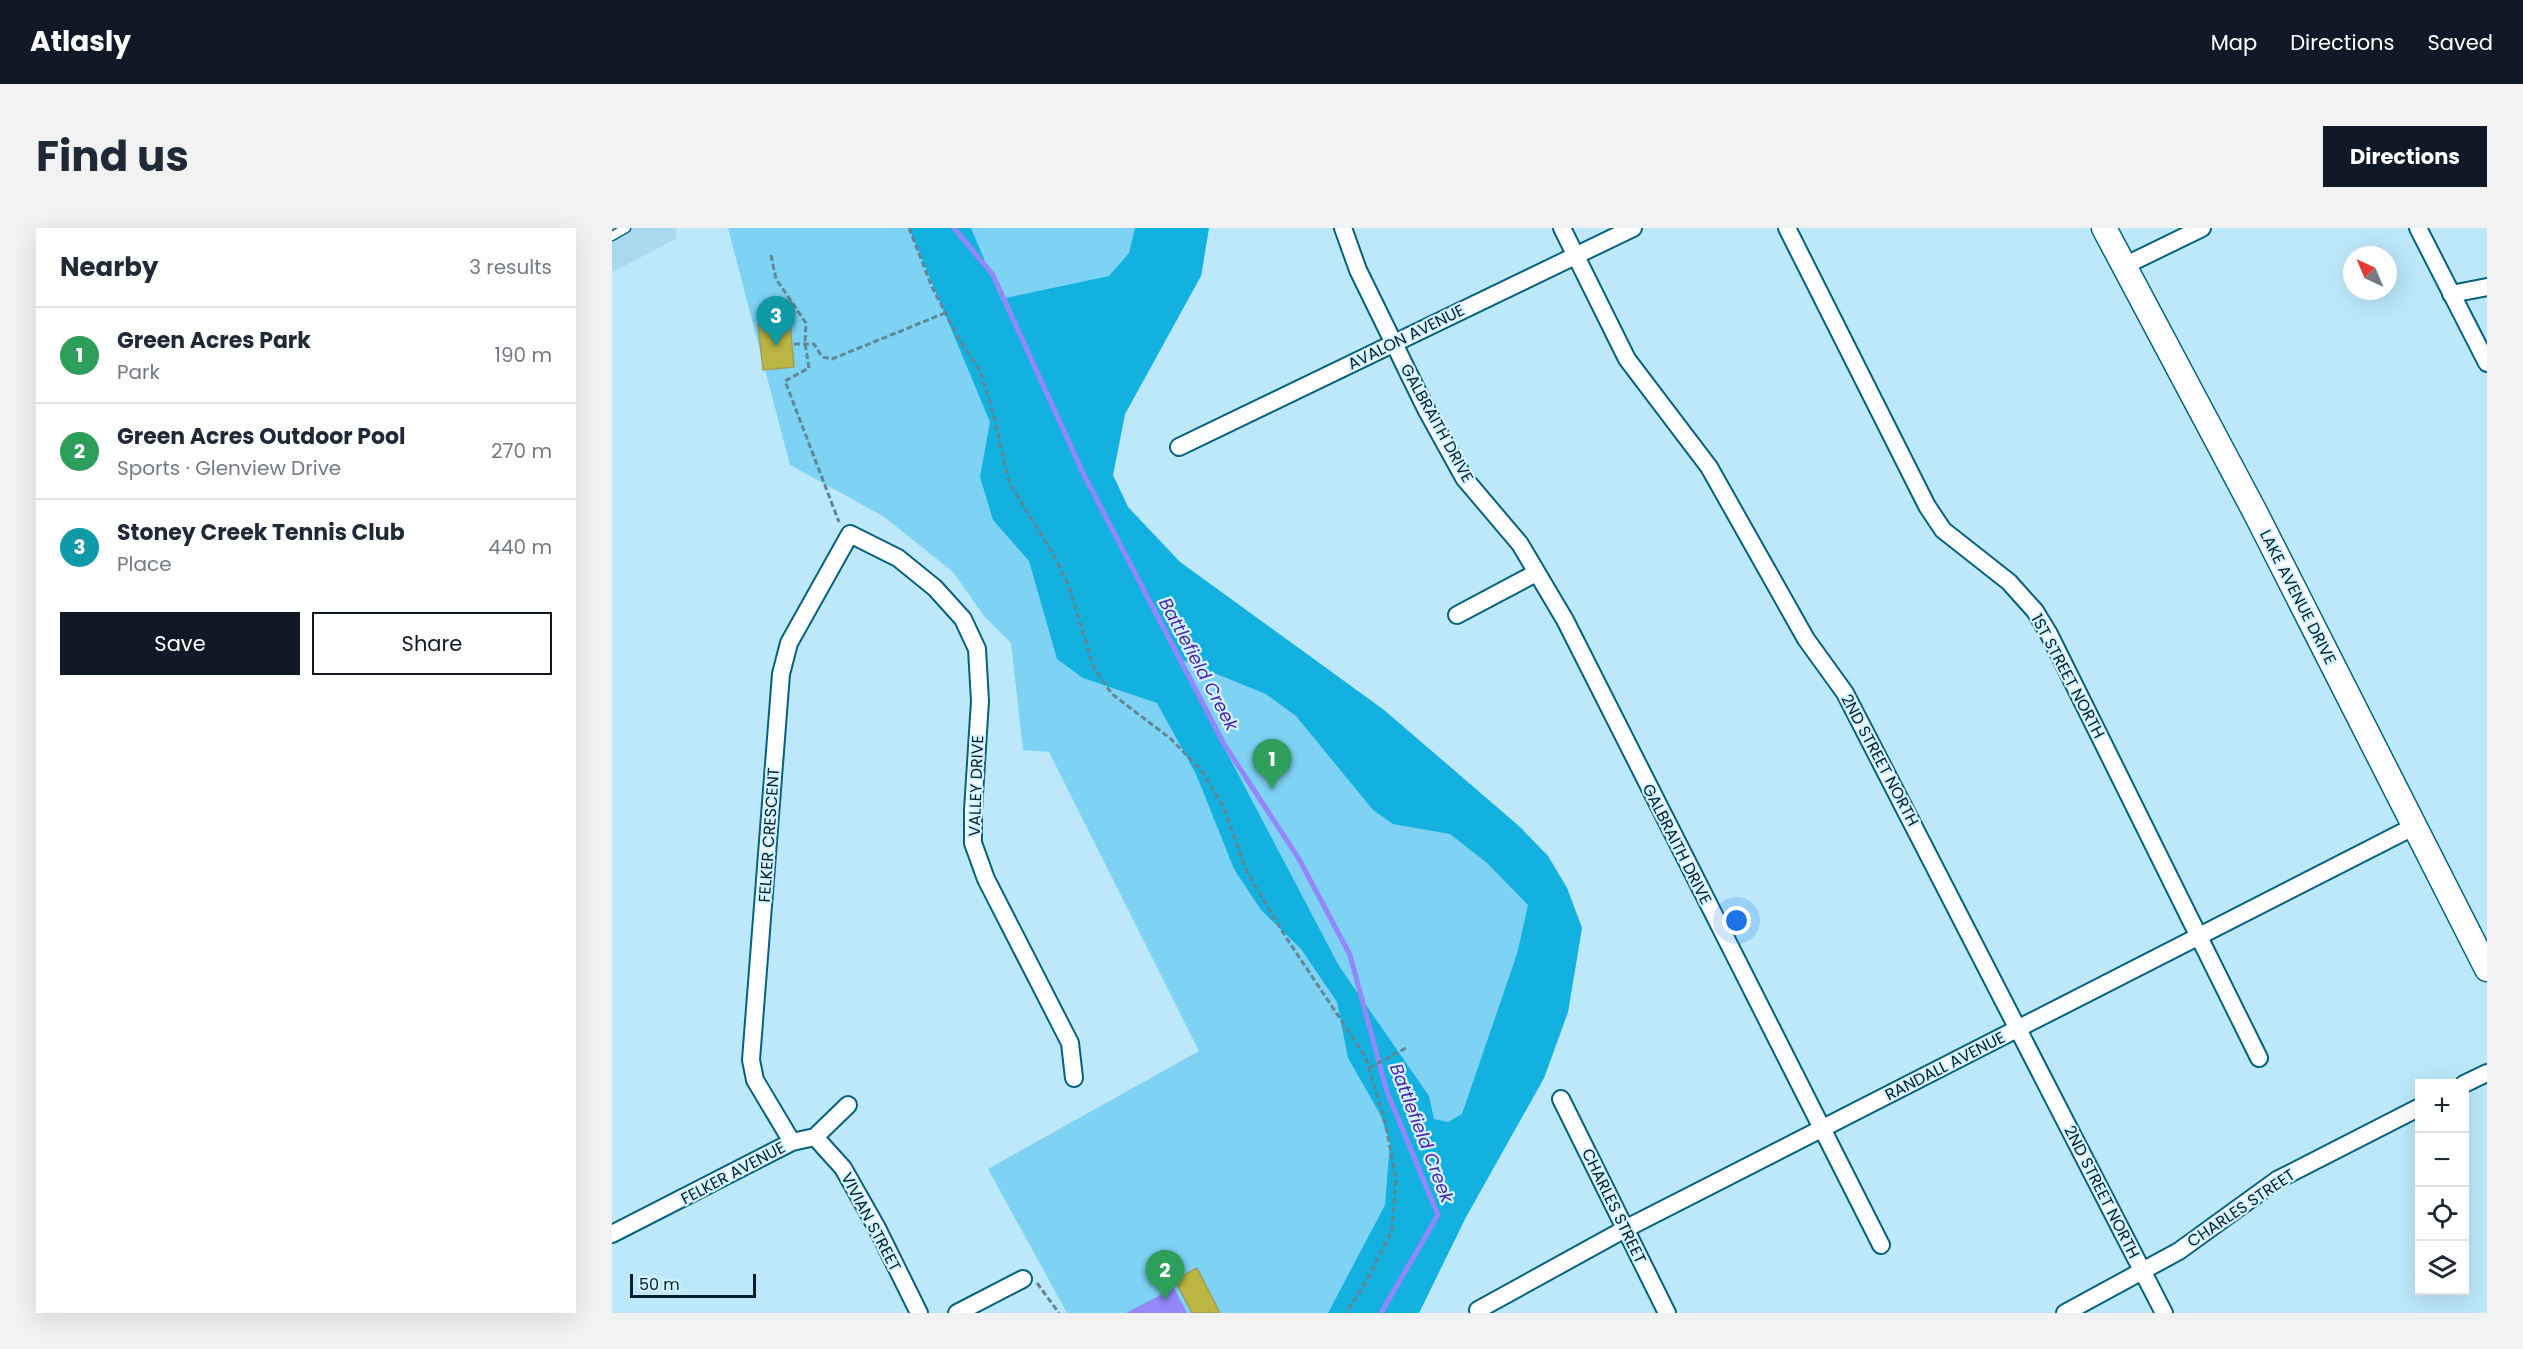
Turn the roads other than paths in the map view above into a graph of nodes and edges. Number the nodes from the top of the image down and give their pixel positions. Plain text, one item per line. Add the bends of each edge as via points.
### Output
1 (626, 228) edge
2 (1343, 228) edge
3 (1562, 228) edge
4 (1633, 228) edge
5 (1787, 228) edge
6 (2104, 228) edge
7 (2202, 228) edge
8 (2418, 228) edge
9 (612, 236) edge
10 (1576, 254) junction
11 (2124, 266) junction
12 (2487, 287) edge
13 (2451, 294) junction
14 (1394, 343) junction
15 (2487, 363) edge
16 (1179, 447) dead end
17 (850, 534) joint
18 (1536, 573) junction
19 (1457, 615) dead end
20 (2415, 826) junction
21 (2200, 936) junction
22 (2487, 969) edge
23 (2017, 1029) junction
24 (2259, 1058) dead end
25 (2487, 1073) edge
26 (1074, 1078) dead end
27 (2469, 1082) edge
28 (1561, 1099) dead end
29 (848, 1105) dead end
30 (2415, 1110) edge
31 (1821, 1129) junction
32 (815, 1137) junction
33 (792, 1142) junction
34 (1624, 1229) junction
35 (612, 1234) edge
36 (1881, 1245) dead end
37 (2143, 1272) junction
38 (1023, 1279) road end
39 (1478, 1310) dead end
40 (919, 1313) edge
41 (957, 1313) edge
42 (1667, 1313) edge
43 (2065, 1313) edge
44 (2164, 1313) edge

1 - 9 lane
2 - 14 street, GALBRAITH DRIVE via 1358,270
3 - 10 street, 2ND STREET NORTH
4 - 10 street, AVALON AVENUE
5 - 21 street, 1ST STREET NORTH via 1943,530 2009,582 2049,634
6 - 11 street, LAKE AVENUE DRIVE
7 - 11 street
8 - 13 street
10 - 14 street, AVALON AVENUE
10 - 23 street, 2ND STREET NORTH via 1627,359 1708,467 1800,631 1845,693
11 - 20 street, LAKE AVENUE DRIVE
12 - 13 street
13 - 15 street
14 - 16 street, AVALON AVENUE
14 - 18 street, GALBRAITH DRIVE via 1464,478 1520,544
17 - 26 street, VALLEY DRIVE via 898,558 935,588 963,619 977,650 980,700 973,843 986,879 1070,1043
17 - 33 street, FELKER CRESCENT via 789,643 781,674 751,1060 755,1080
18 - 19 street
18 - 31 street, GALBRAITH DRIVE via 1565,620
20 - 21 street, RANDALL AVENUE
20 - 22 street, LAKE AVENUE DRIVE
21 - 23 street, RANDALL AVENUE
21 - 24 street, 1ST STREET NORTH
23 - 31 street, RANDALL AVENUE
23 - 37 street, 2ND STREET NORTH
25 - 27 street
28 - 34 street, CHARLES STREET
29 - 32 street
30 - 37 street, CHARLES STREET via 2277,1180 2179,1251
31 - 34 street, RANDALL AVENUE
31 - 36 street, GALBRAITH DRIVE
32 - 33 street, FELKER AVENUE
32 - 40 street, VIVIAN STREET via 843,1168
33 - 35 street, FELKER AVENUE
34 - 39 street, RANDALL AVENUE
34 - 42 street, CHARLES STREET
37 - 43 street, CHARLES STREET
37 - 44 street, 2ND STREET NORTH
38 - 41 street

